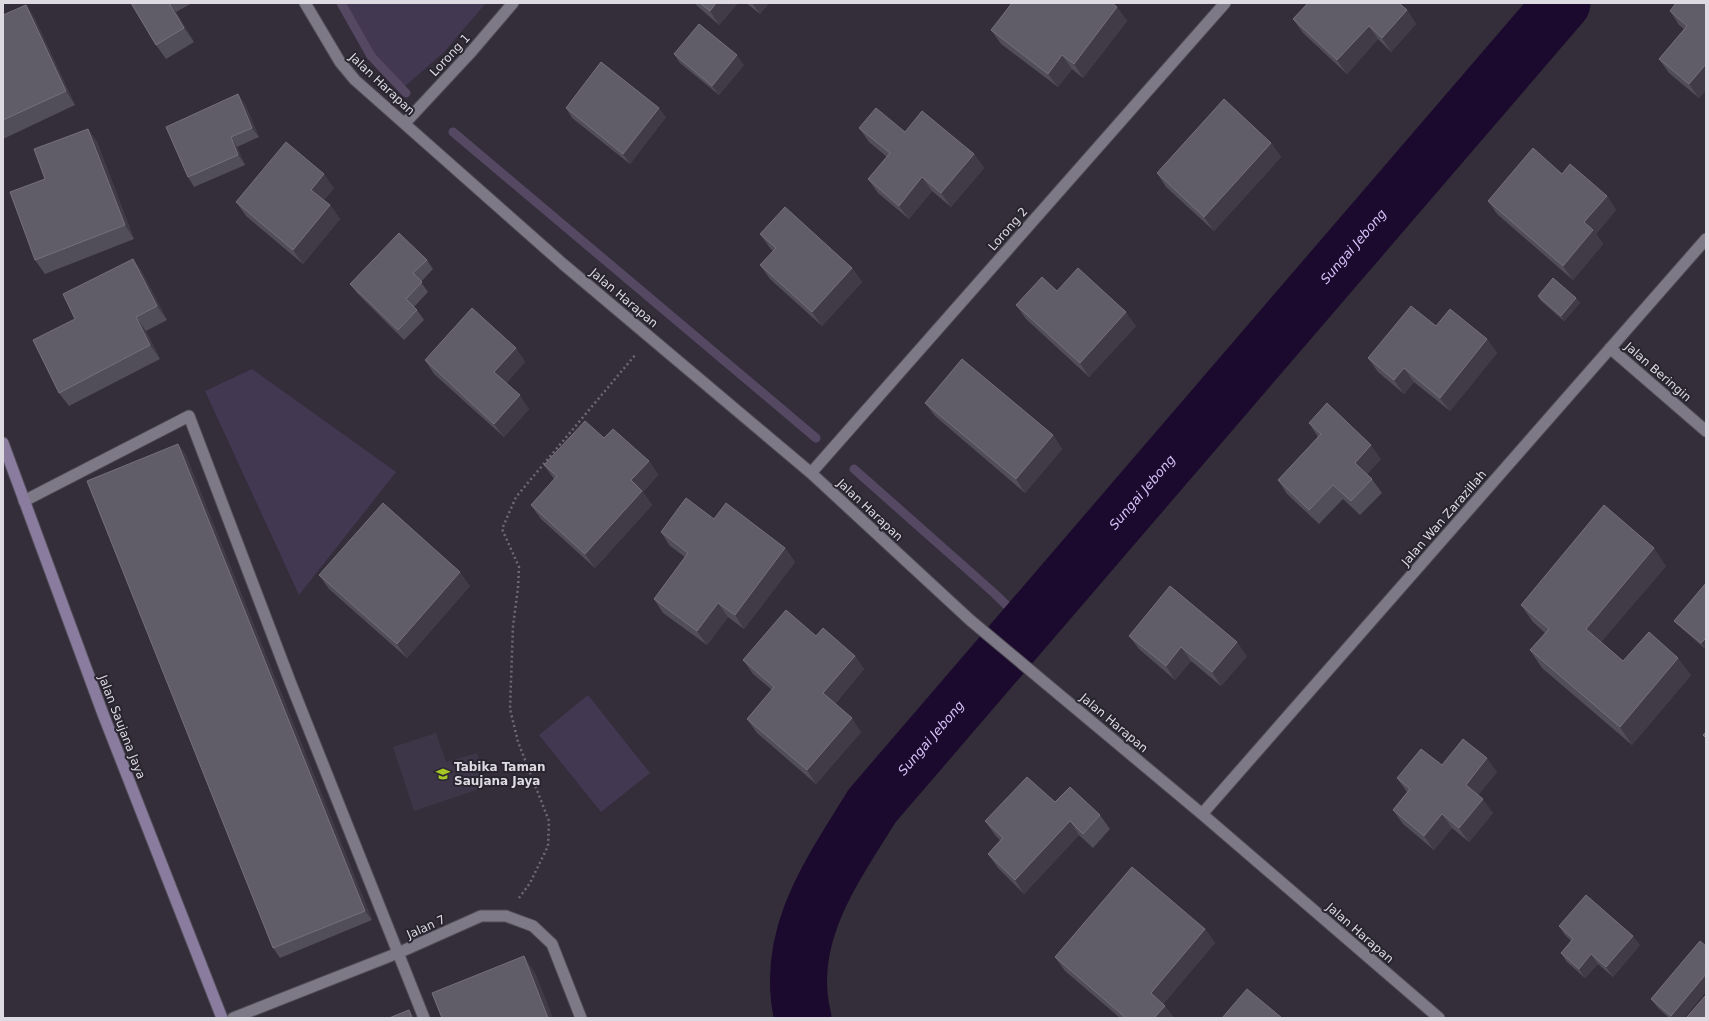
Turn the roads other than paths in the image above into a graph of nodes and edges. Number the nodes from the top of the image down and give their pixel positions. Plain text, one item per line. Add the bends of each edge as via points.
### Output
1 (305, 3) edge
2 (513, 3) edge
3 (1225, 3) edge
4 (404, 122) junction
5 (1706, 239) edge
6 (1610, 348) junction
7 (1706, 431) edge
8 (3, 443) edge
9 (811, 473) junction
10 (24, 501) junction
11 (1202, 814) junction
12 (398, 953) junction
13 (222, 1018) edge
14 (233, 1018) edge
15 (424, 1018) edge
16 (581, 1018) edge
17 (1439, 1018) edge

1 - 4 street, Jalan Harapan via 340,62 355,80
2 - 4 street, Lorong 1 via 472,51
3 - 9 street, Lorong 2
4 - 9 street, Jalan Harapan via 563,264
5 - 6 street, Jalan Wan Zarazillah
6 - 7 street, Jalan Beringin
6 - 11 street, Jalan Wan Zarazillah
8 - 10 main road, Jalan Saujana Jaya
9 - 11 street, Jalan Harapan via 970,620
10 - 12 street via 189,416 291,684
10 - 13 main road, Jalan Saujana Jaya via 102,714
11 - 17 street, Jalan Harapan
12 - 14 street, Jalan 7
12 - 15 street
12 - 16 street, Jalan 7 via 481,916 506,916 533,926 552,944

